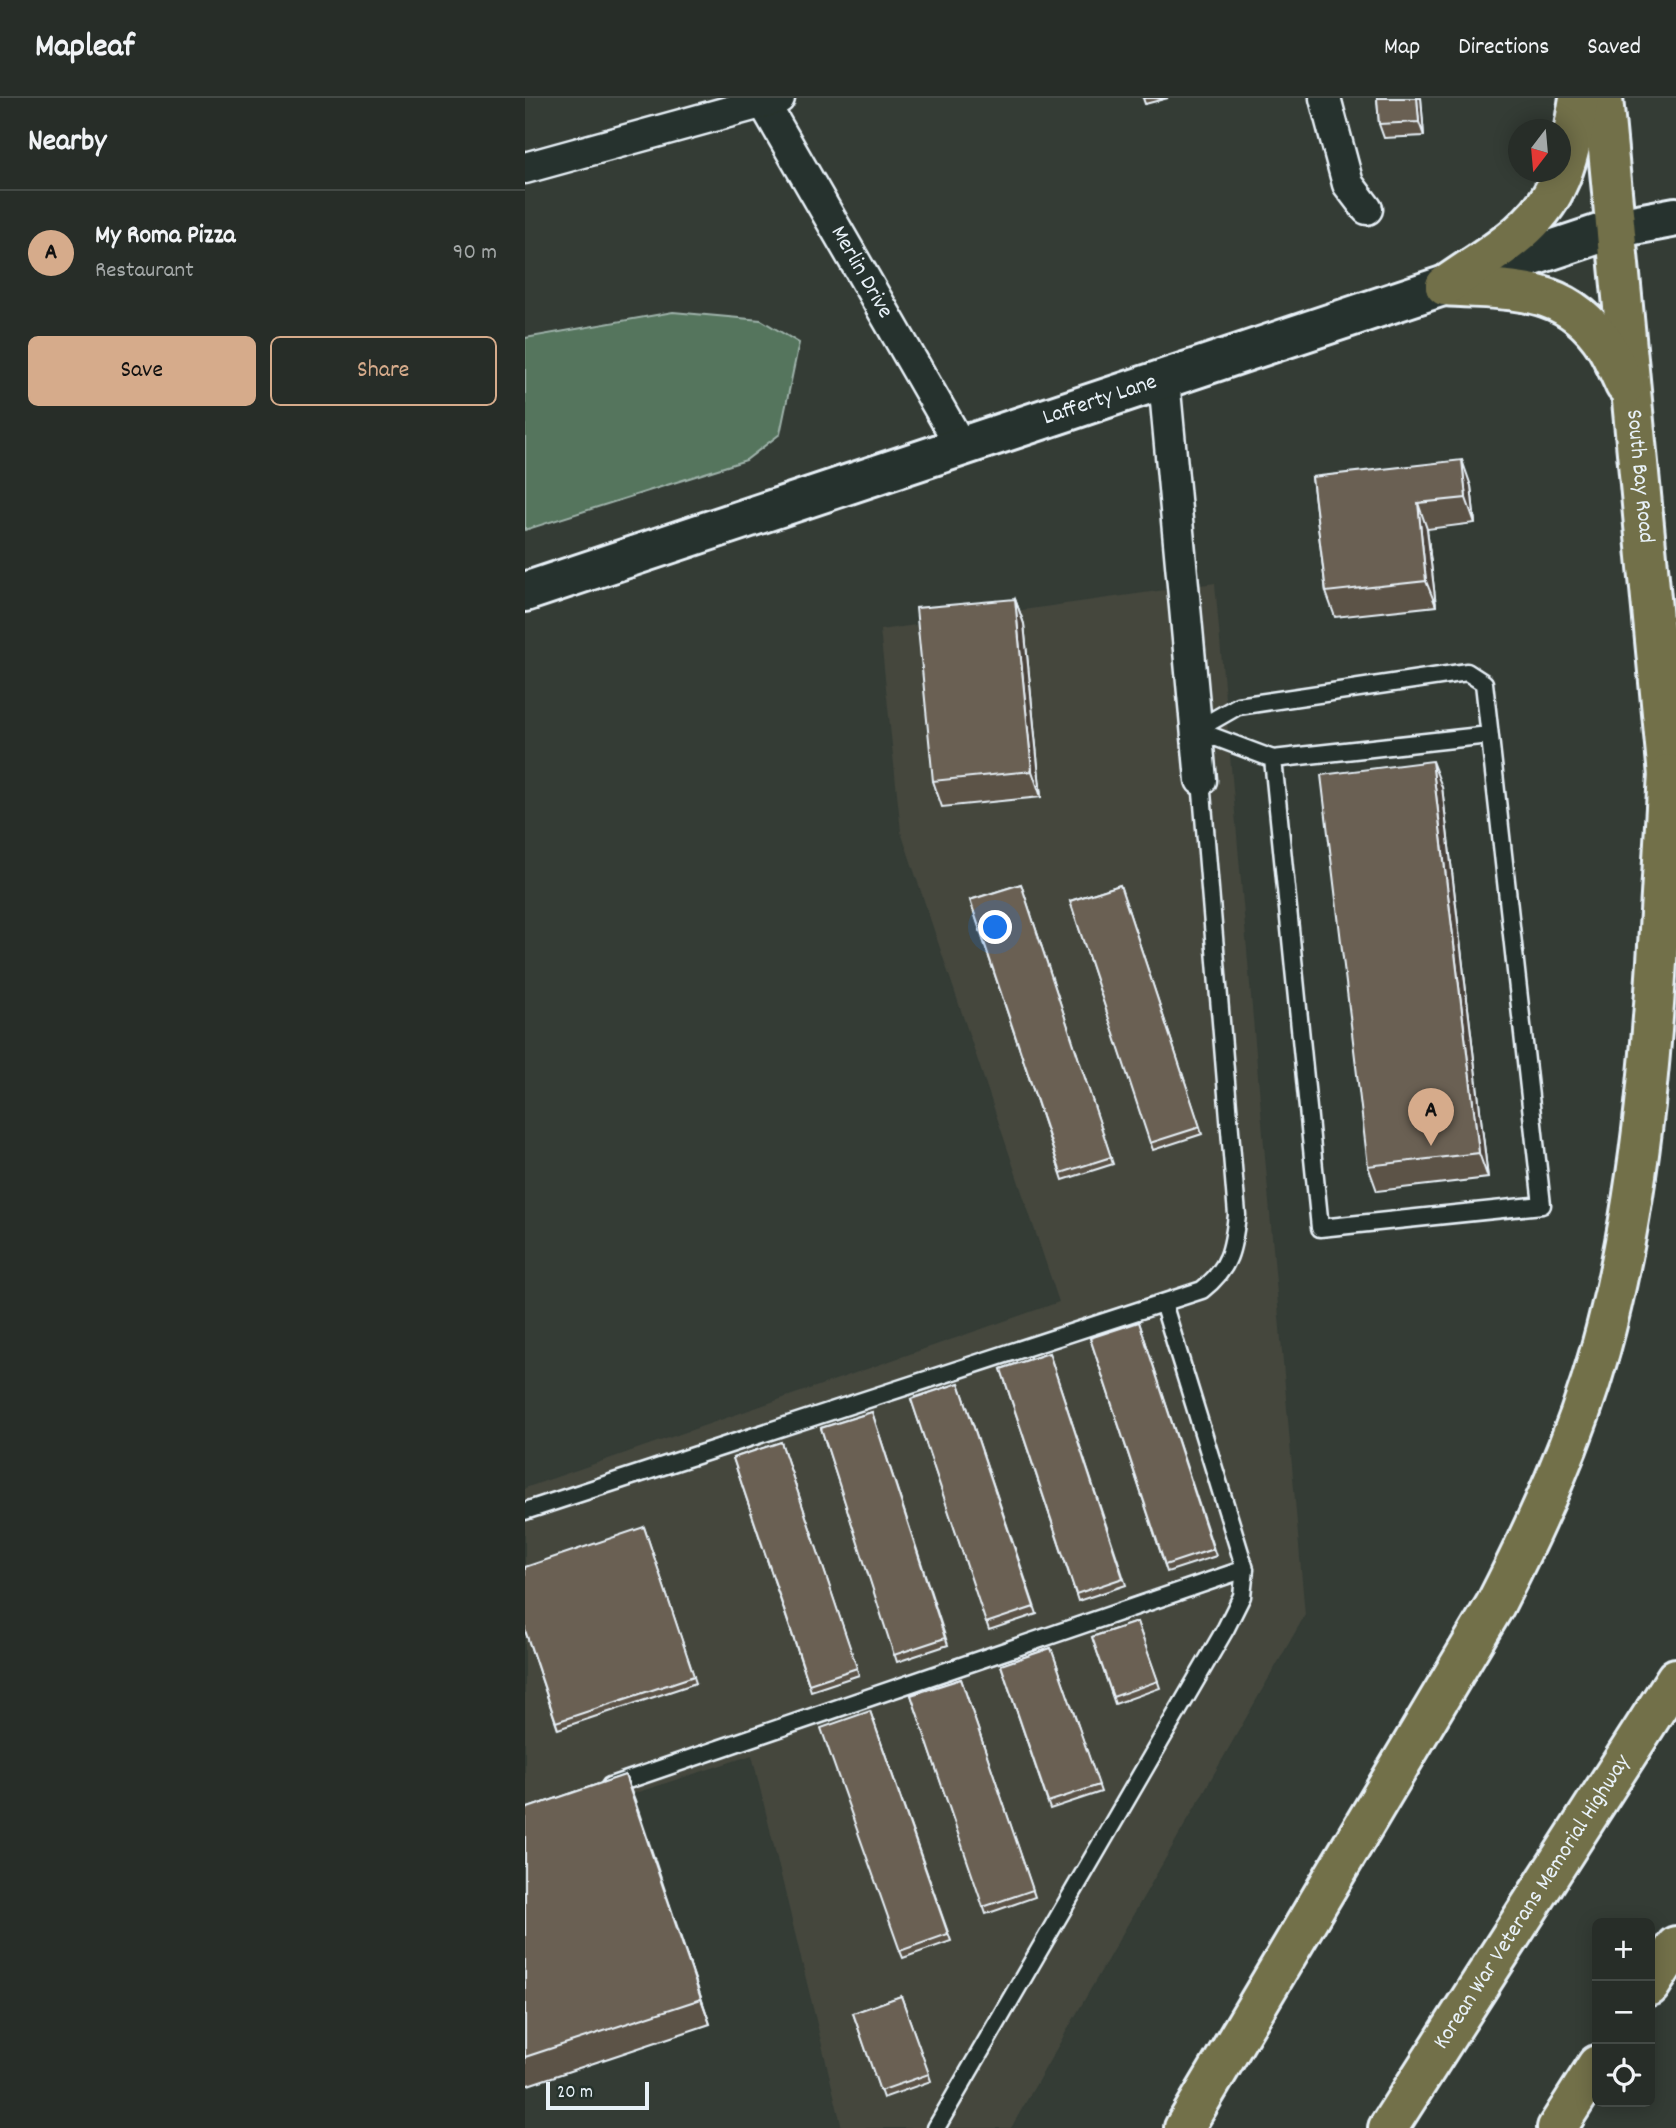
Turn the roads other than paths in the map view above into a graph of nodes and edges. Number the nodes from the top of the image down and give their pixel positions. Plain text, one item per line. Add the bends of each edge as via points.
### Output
1 (1325, 98) edge
2 (1579, 98) edge
3 (1603, 98) edge
4 (768, 99) edge
5 (525, 168) edge
6 (1367, 209) dead end
7 (1676, 217) edge
8 (1617, 228) junction
9 (1445, 286) junction
10 (1164, 380) junction
11 (1633, 402) junction
12 (961, 446) junction
13 (525, 592) edge
14 (1196, 730) junction
15 (1489, 735) junction
16 (1273, 759) junction
17 (1668, 775) junction
18 (1201, 780) joint
19 (1676, 855) edge
20 (1163, 1303) junction
21 (525, 1511) edge
22 (1245, 1569) junction
23 (1666, 1693) edge
24 (597, 1790) edge
25 (1676, 1946) edge
26 (1653, 1981) edge
27 (1592, 2073) edge
28 (936, 2128) edge
29 (1184, 2128) edge
30 (1388, 2128) edge
31 (1557, 2128) edge

1 - 6 street via 1348,184
2 - 9 highway via 1573,138 1555,190 1521,232
3 - 8 highway, South Bay Road
4 - 5 street
4 - 12 street, Merlin Drive
7 - 8 street, Lafferty Lane
8 - 9 street, Lafferty Lane
8 - 11 highway, South Bay Road
9 - 10 street, Lafferty Lane
9 - 11 highway via 1534,293 1573,308 1606,346
10 - 12 street, Lafferty Lane
10 - 14 street
11 - 17 highway, South Bay Road
12 - 13 street, Lafferty Lane
14 - 15 lane via 1238,706 1467,672 1484,683
14 - 16 lane
14 - 18 street
15 - 16 lane
15 - 16 lane via 1542,1205 1320,1228
17 - 19 highway, South Bay Road
17 - 29 highway via 1651,1056 1639,1168 1619,1276 1568,1448 1495,1605
18 - 20 lane via 1237,1215 1232,1252 1216,1279 1202,1290
20 - 21 lane
20 - 22 lane
22 - 24 lane
22 - 28 lane via 1242,1596 1226,1628
23 - 30 highway, Korean War Veterans Memorial Highway
25 - 26 highway
27 - 31 highway

